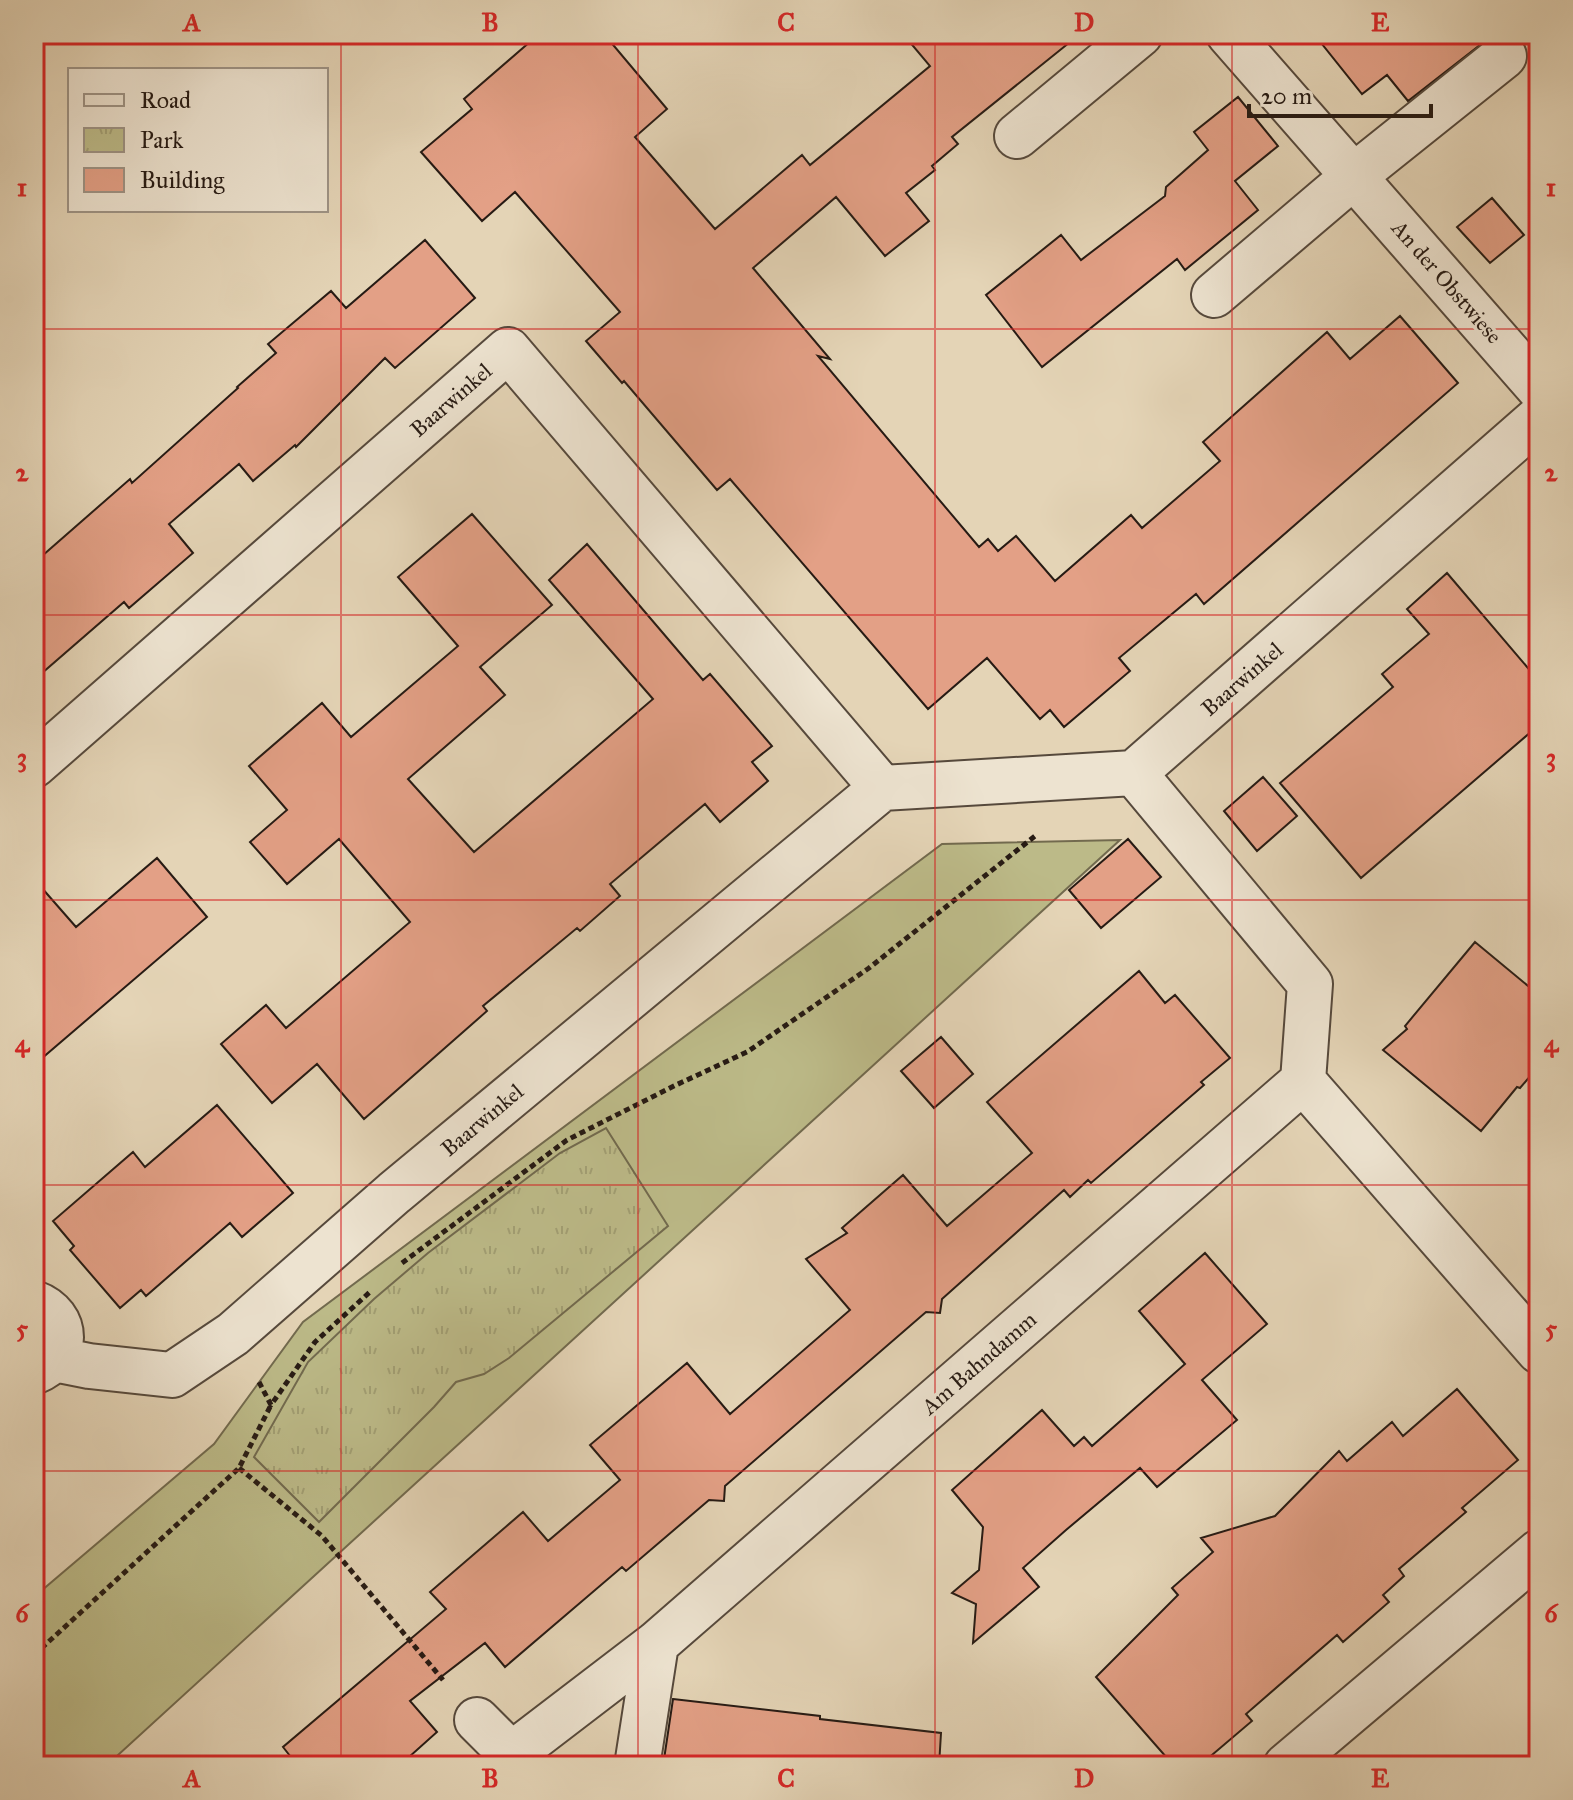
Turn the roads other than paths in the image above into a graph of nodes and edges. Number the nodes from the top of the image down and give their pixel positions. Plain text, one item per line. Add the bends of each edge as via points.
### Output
1 (1140, 34) edge
2 (1229, 34) edge
3 (1504, 56) dead end
4 (1017, 136) dead end
5 (1354, 176) junction
6 (1214, 295) dead end
7 (1539, 388) edge
8 (1539, 418) edge
9 (34, 765) edge
10 (1134, 773) junction
11 (882, 788) junction
12 (1303, 1081) junction
13 (34, 1303) edge
14 (1539, 1351) edge
15 (44, 1365) edge
16 (1539, 1552) edge
17 (656, 1644) junction
18 (477, 1720) road end
19 (517, 1760) edge
20 (637, 1766) edge
21 (1286, 1766) edge

1 - 4 street
2 - 5 street, An der Obstwiese
3 - 5 street
5 - 6 street
5 - 7 street, An der Obstwiese
8 - 10 street, Baarwinkel
9 - 11 street, Baarwinkel via 508,350
10 - 11 street
10 - 12 street via 1310,984
11 - 15 street, Baarwinkel via 394,1193 233,1334 172,1375
12 - 14 street
12 - 17 street, Am Bahndamm
13 - 15 street, Baarwinkel via 55,1316 61,1337 59,1349
16 - 21 street
17 - 19 street, Am Bahndamm
17 - 20 street
18 - 19 street, Am Bahndamm

